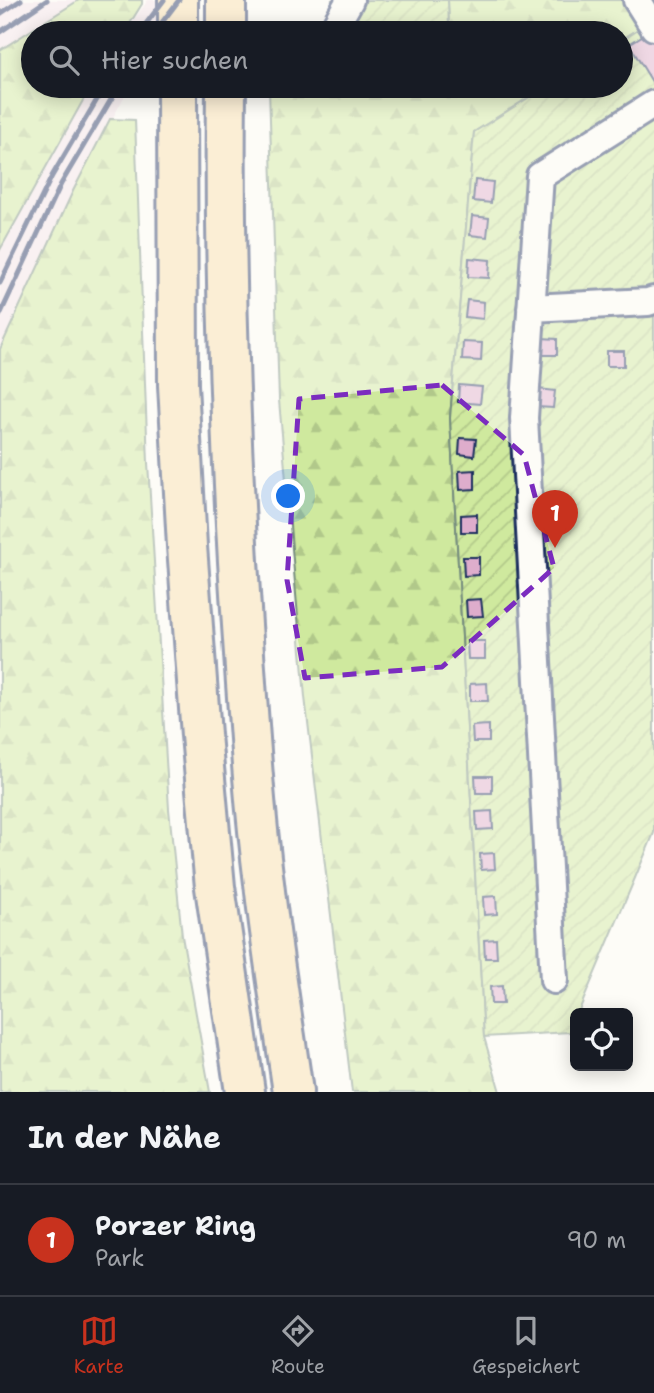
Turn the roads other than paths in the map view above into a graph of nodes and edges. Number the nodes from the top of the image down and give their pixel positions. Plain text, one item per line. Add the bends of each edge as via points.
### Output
1 (178, 0) edge
2 (226, 0) edge
3 (351, 0) edge
4 (637, 0) edge
5 (178, 21) edge
6 (226, 21) edge
7 (338, 21) edge
8 (654, 27) edge
9 (177, 98) edge
10 (226, 98) edge
11 (654, 104) edge
12 (654, 300) edge
13 (531, 307) junction
14 (554, 980) dead end
15 (245, 1092) edge
16 (293, 1092) edge

1 - 5 highway
2 - 6 highway
3 - 7 lane
4 - 8 lane
9 - 15 highway via 178,385 187,546 215,887
10 - 16 highway via 228,371 248,714 263,881
11 - 13 lane via 540,176
12 - 13 lane
13 - 14 lane via 524,418

